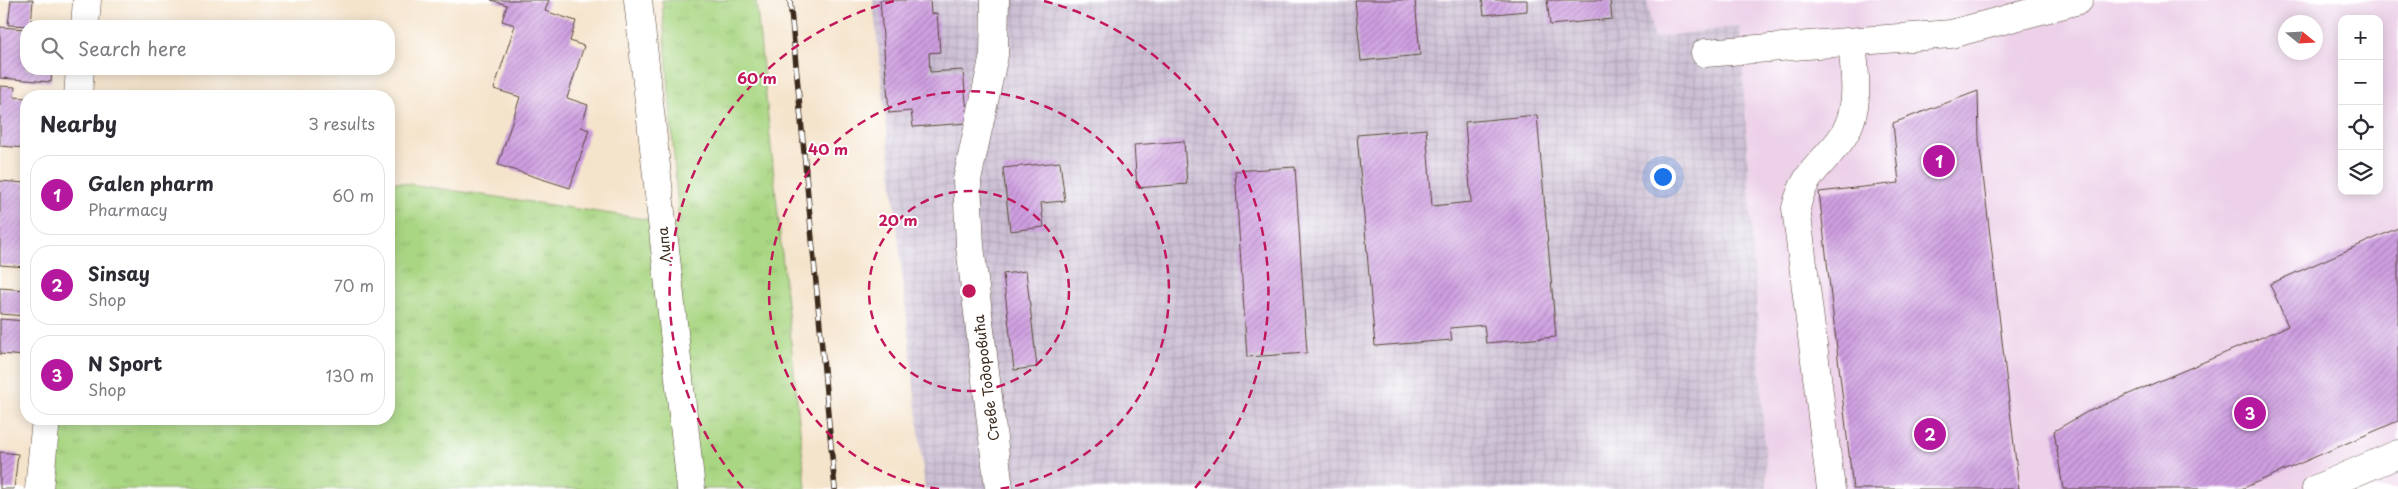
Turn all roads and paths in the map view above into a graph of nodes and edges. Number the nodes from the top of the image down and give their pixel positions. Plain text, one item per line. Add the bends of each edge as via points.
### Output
1 (87, 0) edge
2 (638, 0) edge
3 (995, 0) edge
4 (2072, 1) edge
5 (85, 20) edge
6 (1852, 42) junction
7 (1705, 53) dead end
8 (80, 75) edge
9 (78, 90) edge
10 (45, 425) edge
11 (2398, 454) edge
12 (39, 489) edge
13 (691, 489) edge
14 (999, 489) edge
15 (1831, 489) edge
16 (2316, 489) edge

1 - 5 street
2 - 13 street, Липа
3 - 14 street, Стеве Тодоровића via 994,54 967,180 970,246
4 - 6 street via 1951,34
6 - 7 street
6 - 15 street via 1856,86 1852,118 1840,141 1802,185 1796,208
8 - 9 street
10 - 12 street
11 - 16 street

